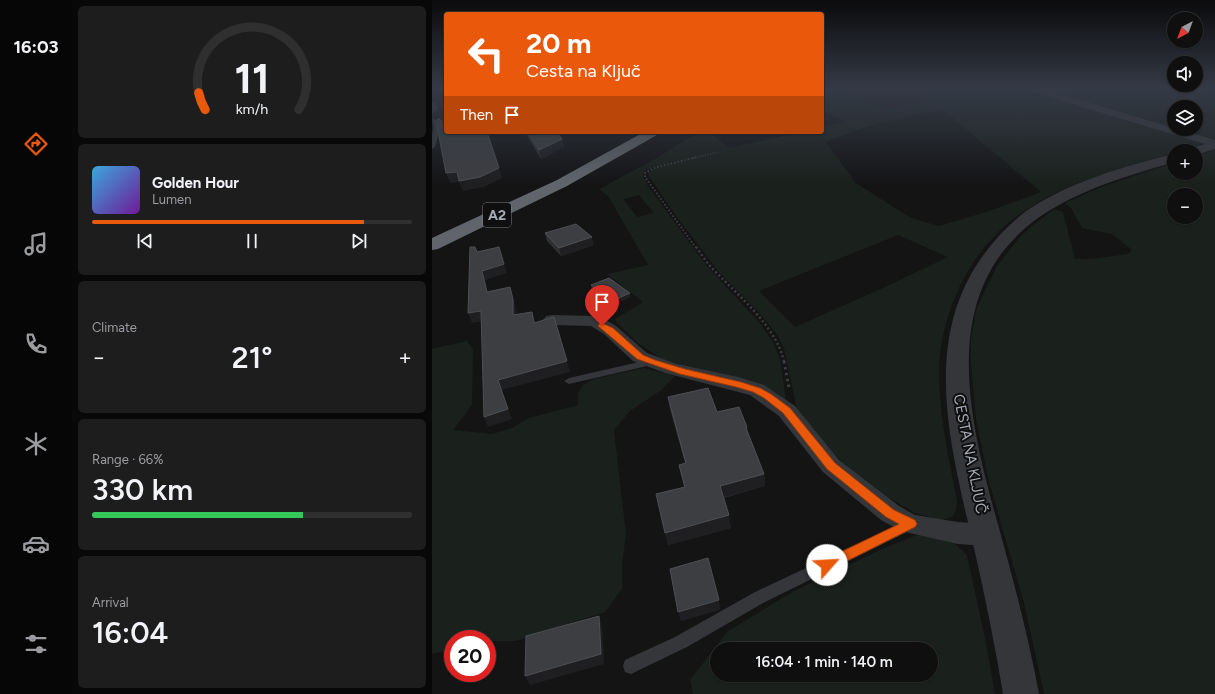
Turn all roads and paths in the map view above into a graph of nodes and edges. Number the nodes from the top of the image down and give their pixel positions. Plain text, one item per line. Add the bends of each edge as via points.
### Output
1 (433, 120) edge
2 (1137, 120) edge
3 (624, 134) edge
4 (649, 134) edge
5 (1215, 144) edge
6 (432, 147) edge
7 (1203, 148) edge
8 (720, 152) dead end
9 (1167, 160) edge
10 (573, 162) dead end
11 (554, 172) dead end
12 (432, 229) edge
13 (432, 245) edge
14 (552, 320) edge
15 (652, 362) junction
16 (569, 381) dead end
17 (790, 416) junction
18 (910, 524) junction
19 (986, 535) junction
20 (631, 666) dead end
21 (1021, 694) edge

1 - 6 lane via 437,127
2 - 5 street
3 - 10 highway
4 - 13 highway, A2 via 562,183
5 - 7 street
8 - 17 path via 654,168 645,173 645,177 709,265 763,322 777,341 791,397
9 - 19 street, CESTA NA KLJUČ via 1095,184 1048,205 1014,231 978,277 960,326 957,376 963,430
11 - 12 highway, A2
14 - 15 street, CESTA NA KLJUČ via 595,321 610,330 640,357
15 - 16 lane
15 - 17 street, CESTA NA KLJUČ via 757,390 782,407
17 - 18 street, CESTA NA KLJUČ via 831,466 890,513
18 - 19 street, CESTA NA KLJUČ via 958,533
18 - 20 lane via 760,597 681,642
19 - 21 street, CESTA NA KLJUČ via 1016,659

